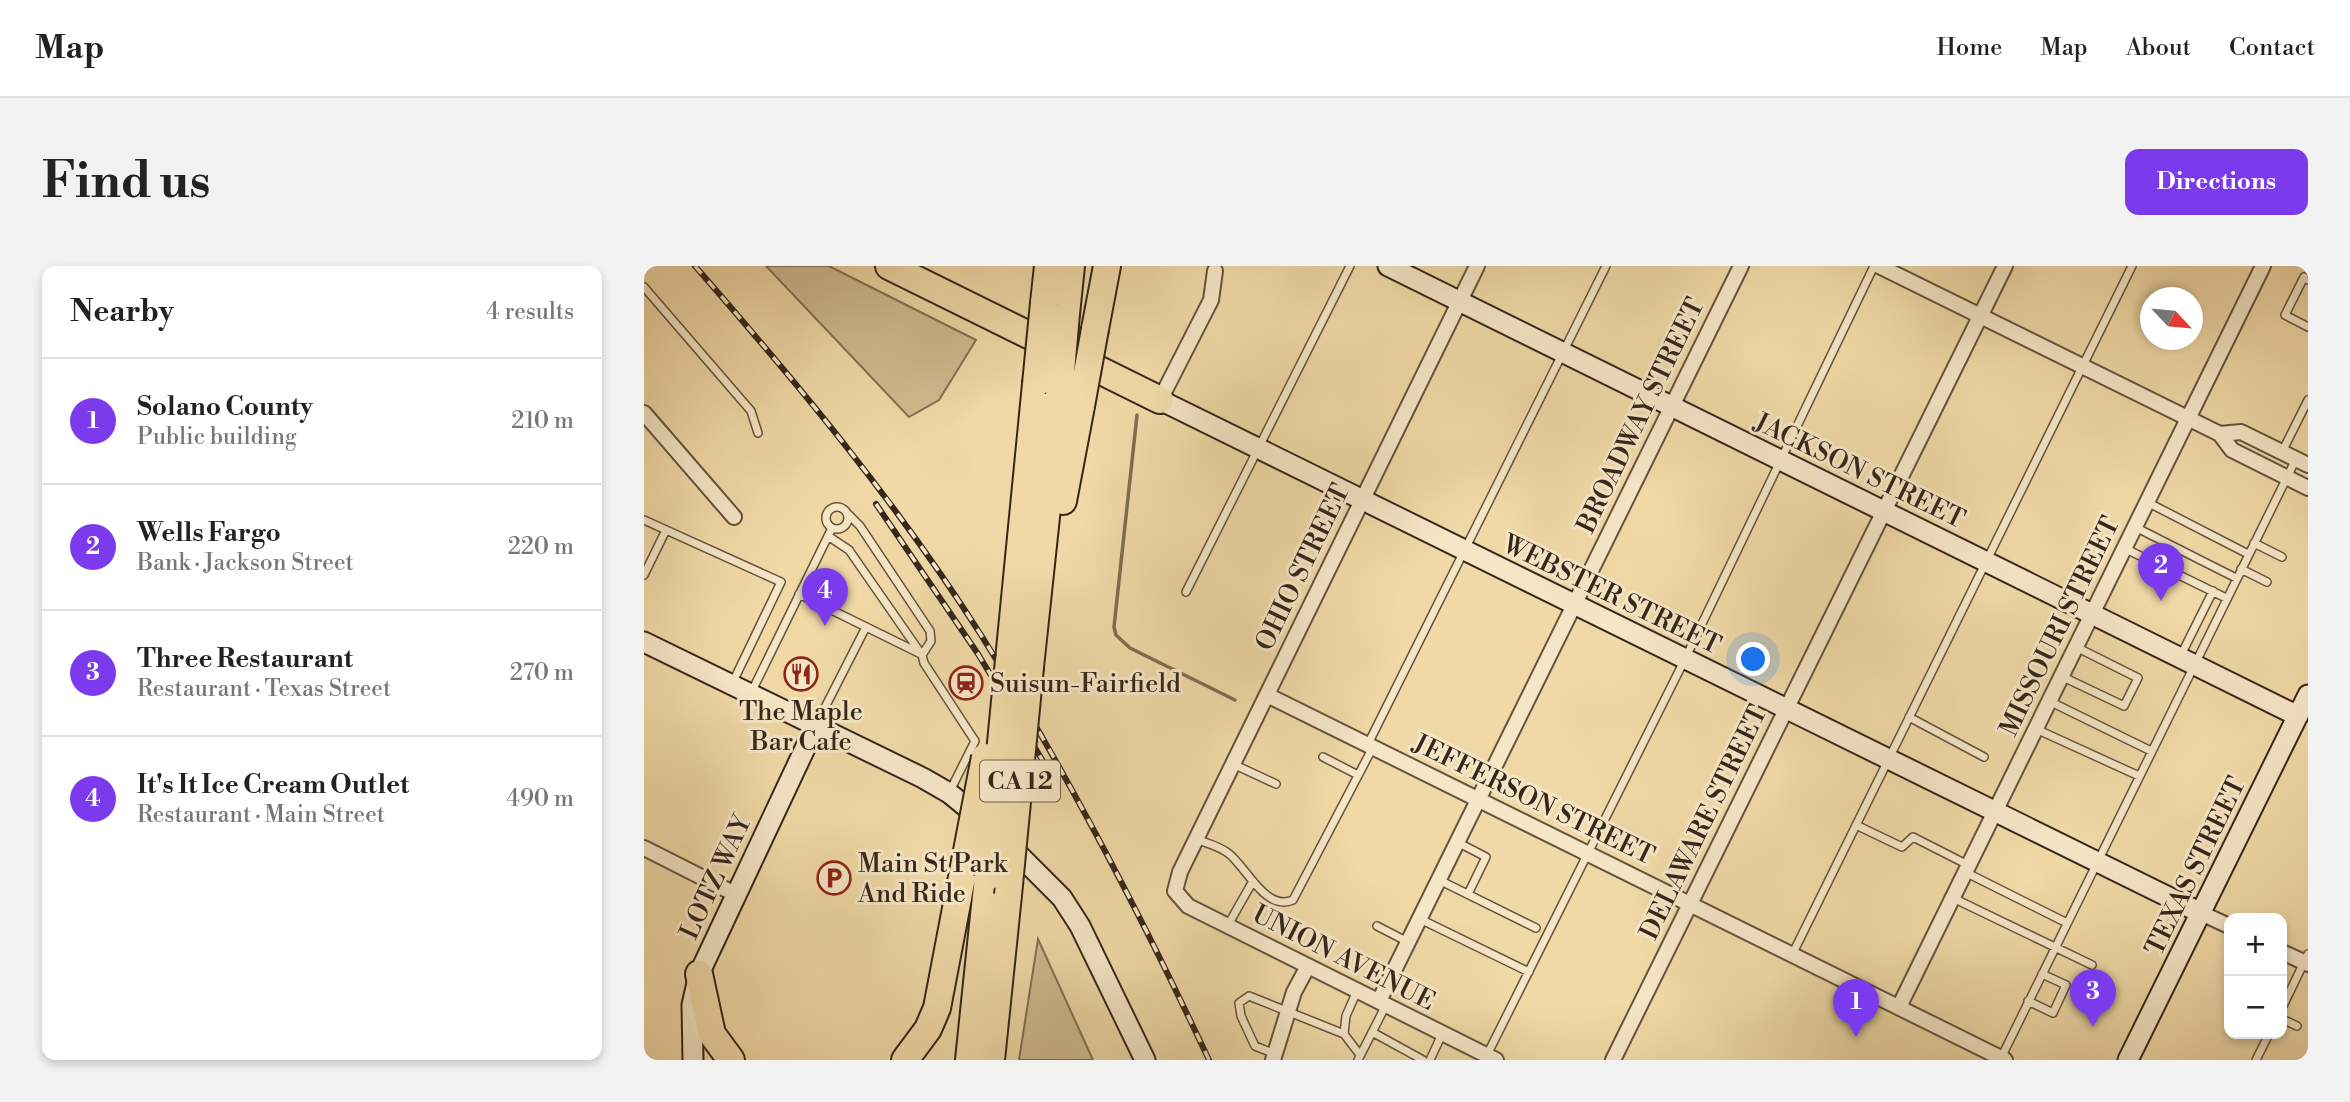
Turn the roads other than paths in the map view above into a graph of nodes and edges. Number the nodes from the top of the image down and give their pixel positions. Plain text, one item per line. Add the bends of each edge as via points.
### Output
1 (889, 266) edge
2 (1048, 266) edge
3 (1071, 266) edge
4 (1107, 266) edge
5 (1350, 266) edge
6 (1388, 266) edge
7 (1477, 266) edge
8 (1606, 266) edge
9 (1741, 266) edge
10 (1877, 266) edge
11 (2005, 266) edge
12 (2132, 266) edge
13 (2263, 266) edge
14 (1215, 271) dead end
15 (2308, 279) edge
16 (644, 287) edge
17 (1459, 301) junction
18 (1055, 309) junction
19 (1980, 316) junction
20 (2308, 327) edge
21 (1563, 353) junction
22 (2083, 367) junction
23 (1058, 395) junction
24 (1160, 400) junction
25 (2308, 400) edge
26 (1672, 406) junction
27 (644, 413) edge
28 (2188, 419) junction
29 (758, 433) dead end
30 (2220, 434) junction
31 (1259, 450) junction
32 (2295, 459) edge
33 (1780, 460) junction
34 (2287, 477) junction
35 (2308, 488) edge
36 (1362, 501) junction
37 (2147, 502) junction
38 (1884, 512) junction
39 (848, 514) junction
40 (734, 517) dead end
41 (644, 520) edge
42 (2134, 527) junction
43 (666, 530) junction
44 (830, 532) junction
45 (2254, 543) junction
46 (2123, 548) junction
47 (1465, 551) junction
48 (2248, 554) junction
49 (2282, 557) dead end
50 (1986, 562) junction
51 (2241, 569) junction
52 (644, 575) edge
53 (2236, 578) junction
54 (2267, 582) dead end
55 (2213, 591) junction
56 (1186, 592) dead end
57 (799, 594) junction
58 (2226, 598) junction
59 (1575, 604) junction
60 (2091, 615) junction
61 (866, 627) junction
62 (644, 642) edge
63 (2076, 647) junction
64 (922, 655) junction
65 (1685, 659) junction
66 (2186, 662) junction
67 (1020, 664) junction
68 (2061, 676) junction
69 (732, 685) junction
70 (751, 694) junction
71 (1268, 695) junction
72 (2308, 695) edge
73 (2049, 701) junction
74 (1786, 709) junction
75 (1909, 717) junction
76 (2303, 718) edge
77 (816, 725) junction
78 (2035, 729) junction
79 (1370, 745) junction
80 (2151, 751) junction
81 (1323, 757) dead end
82 (1984, 757) dead end
83 (1889, 759) junction
84 (1233, 764) junction
85 (1358, 775) junction
86 (2139, 776) junction
87 (1276, 783) dead end
88 (949, 793) junction
89 (1479, 799) junction
90 (1994, 812) junction
91 (1856, 825) junction
92 (1196, 839) junction
93 (1457, 842) junction
94 (644, 848) edge
95 (1587, 853) junction
96 (2097, 862) junction
97 (1967, 868) junction
98 (1439, 880) junction
99 (1253, 881) junction
100 (1175, 891) joint
101 (735, 894) junction
102 (1468, 894) junction
103 (1952, 897) junction
104 (1689, 905) junction
105 (2201, 913) junction
106 (1420, 918) junction
107 (2067, 923) junction
108 (2224, 924) edge
109 (1228, 925) junction
110 (1377, 926) dead end
111 (1535, 928) dead end
112 (1408, 942) junction
113 (2055, 947) junction
114 (2287, 954) edge
115 (1792, 956) junction
116 (2307, 960) edge
117 (2092, 965) dead end
118 (1308, 966) junction
119 (1529, 972) junction
120 (699, 974) junction
121 (2042, 974) junction
122 (1357, 990) junction
123 (2287, 998) edge
124 (2028, 1001) junction
125 (1383, 1002) junction
126 (1899, 1007) junction
127 (1289, 1010) junction
128 (2287, 1021) edge
129 (2297, 1026) dead end
130 (1372, 1032) junction
131 (1344, 1034) junction
132 (1442, 1034) junction
133 (2266, 1039) edge
134 (1274, 1057) edge
135 (1359, 1058) edge
136 (1489, 1058) edge
137 (2003, 1059) edge
138 (693, 1060) edge
139 (731, 1060) edge
140 (905, 1060) edge
141 (969, 1060) edge
142 (991, 1060) edge
143 (1145, 1060) edge
144 (1423, 1060) edge
145 (1430, 1060) edge
146 (1613, 1060) edge
147 (2128, 1060) edge
148 (2256, 1060) edge

1 - 24 highway
2 - 18 highway, CA 12
3 - 18 highway, CA 12
4 - 23 highway, bridge via 1095,329
5 - 31 lane
6 - 17 street, JACKSON STREET
7 - 17 street, OHIO STREET
8 - 21 lane
9 - 26 street, BROADWAY STREET
10 - 19 street
10 - 33 lane
11 - 19 street, DELAWARE STREET
12 - 22 lane
13 - 28 street, MISSOURI STREET
14 - 24 street via 1210,300
15 - 20 lane via 2304,278 2285,315
16 - 29 lane via 751,411
17 - 21 street, JACKSON STREET
17 - 36 street, OHIO STREET
18 - 23 highway, CA 12, bridge
19 - 22 street
19 - 38 street, DELAWARE STREET
21 - 26 street, JACKSON STREET
21 - 47 lane
22 - 28 street
22 - 50 lane
23 - 67 highway, CA 12 via 1041,598
23 - 67 highway, CA 12 via 1017,576
24 - 31 street, WEBSTER STREET
25 - 32 lane
26 - 33 street, JACKSON STREET
26 - 59 street, BROADWAY STREET
27 - 40 street
28 - 30 street
28 - 37 street, MISSOURI STREET
30 - 32 street via 2241,432
30 - 34 street via 2232,450
31 - 36 street, WEBSTER STREET
31 - 56 lane
32 - 34 lane
33 - 38 street, JACKSON STREET
33 - 65 lane
34 - 35 street
34 - 45 lane
36 - 47 street, WEBSTER STREET
36 - 71 street, OHIO STREET
37 - 42 street, MISSOURI STREET
37 - 48 lane
38 - 50 street, JACKSON STREET
38 - 74 street, DELAWARE STREET
39 - 44 lane via 847,523
39 - 44 lane via 834,507 827,513
39 - 64 lane via 930,631 931,641
41 - 43 lane
42 - 46 street, MISSOURI STREET
42 - 53 lane
43 - 52 lane
43 - 69 lane via 781,582
44 - 57 lane
44 - 64 lane via 849,550
45 - 48 lane
45 - 49 lane
46 - 55 lane
46 - 60 street, MISSOURI STREET
47 - 59 street, WEBSTER STREET
47 - 79 lane
48 - 51 lane
50 - 60 street, JACKSON STREET
50 - 75 lane
51 - 53 lane
51 - 54 lane
53 - 58 lane
55 - 58 lane
55 - 66 lane
57 - 61 lane
57 - 70 lane
58 - 66 lane
59 - 65 street, WEBSTER STREET
59 - 89 street, BROADWAY STREET
60 - 63 street, MISSOURI STREET
60 - 66 street, JACKSON STREET
61 - 64 lane
61 - 77 lane
62 - 69 street
63 - 68 street, MISSOURI STREET
63 - 68 lane via 2138,678 2124,706
64 - 88 lane via 975,741
65 - 74 street, WEBSTER STREET
65 - 95 lane
66 - 76 street, JACKSON STREET
66 - 80 lane
67 - 140 highway, bridge via 996,704 937,1008 929,1029
67 - 141 highway, CA 12, bridge via 988,877
67 - 142 highway, CA 12, bridge via 1008,895
68 - 73 street, MISSOURI STREET
69 - 70 street
70 - 77 street
71 - 79 street, JEFFERSON STREET
71 - 84 street, OHIO STREET
72 - 76 street, TEXAS STREET
73 - 78 street, MISSOURI STREET
73 - 80 lane
74 - 83 street, WEBSTER STREET
74 - 104 street, DELAWARE STREET
75 - 82 lane
75 - 83 lane
76 - 105 street, TEXAS STREET
77 - 88 street
77 - 101 street, LOTZ WAY
78 - 86 lane
78 - 90 street, MISSOURI STREET
79 - 85 lane
79 - 89 street, JEFFERSON STREET
80 - 86 lane
81 - 85 lane
83 - 90 street, WEBSTER STREET
83 - 91 lane
84 - 87 lane
84 - 92 street, OHIO STREET
85 - 99 lane via 1293,900 1275,899
86 - 96 lane
88 - 143 street via 1062,898
89 - 93 street, BROADWAY STREET
89 - 95 street, JEFFERSON STREET
90 - 96 street, WEBSTER STREET
90 - 97 street, MISSOURI STREET
91 - 97 lane via 1902,847 1913,837
91 - 115 lane
92 - 99 lane via 1228,852
92 - 100 street, OHIO STREET
93 - 98 street, BROADWAY STREET
93 - 102 lane via 1486,857
94 - 101 street
95 - 104 street, JEFFERSON STREET
95 - 119 lane
96 - 105 street, WEBSTER STREET
96 - 107 lane
97 - 103 street, MISSOURI STREET
97 - 107 lane
98 - 102 lane
98 - 106 street, BROADWAY STREET
99 - 109 lane
100 - 109 street, UNION AVENUE via 1188,906
101 - 120 street, LOTZ WAY
102 - 111 lane
103 - 113 lane
103 - 126 street, MISSOURI STREET
104 - 115 street, JEFFERSON STREET
104 - 146 street, DELAWARE STREET
105 - 108 street, WEBSTER STREET
105 - 147 street, TEXAS STREET
106 - 112 street, BROADWAY STREET
106 - 119 lane
107 - 113 lane
109 - 118 street, UNION AVENUE
110 - 112 lane
112 - 125 street, BROADWAY STREET
113 - 117 lane
113 - 121 lane
114 - 116 street
115 - 126 street, JEFFERSON STREET
116 - 123 lane
118 - 122 street, UNION AVENUE
118 - 127 street
119 - 136 lane
120 - 138 street, LOTZ WAY via 692,1005
120 - 139 highway via 712,1034
121 - 124 lane
121 - 124 lane via 2066,985 2053,1013
122 - 125 street, UNION AVENUE
122 - 131 lane
124 - 137 lane
125 - 130 lane
125 - 132 street, UNION AVENUE
126 - 137 street, JEFFERSON STREET
127 - 131 lane
127 - 134 street
127 - 134 lane via 1249,996 1239,1003 1255,1046
128 - 129 lane
130 - 135 lane
130 - 144 lane
131 - 135 lane
132 - 136 street, UNION AVENUE
132 - 145 lane
133 - 148 lane

